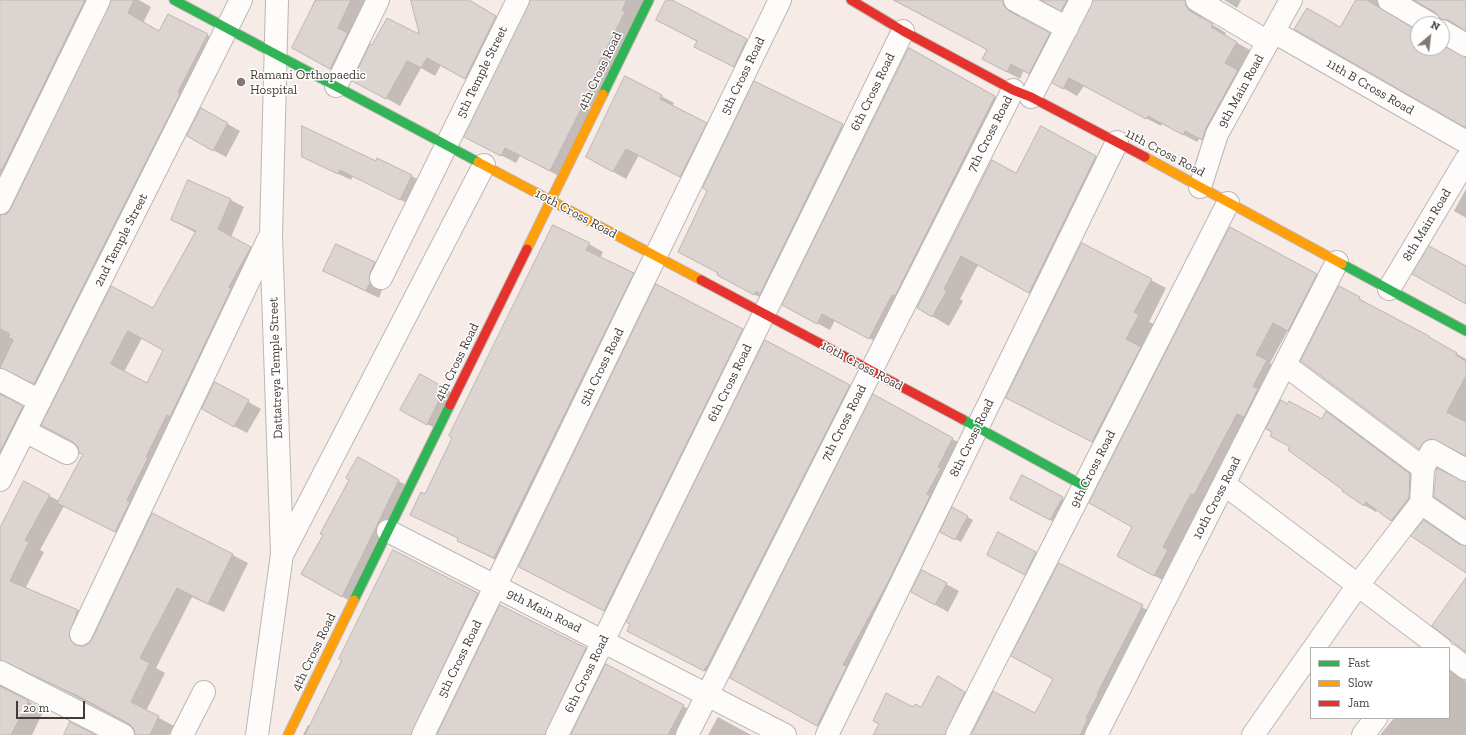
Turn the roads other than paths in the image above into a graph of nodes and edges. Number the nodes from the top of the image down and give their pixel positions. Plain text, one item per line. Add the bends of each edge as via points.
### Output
1 (99, 0) edge
2 (174, 0) edge
3 (241, 0) edge
4 (277, 0) edge
5 (378, 0) edge
6 (518, 0) edge
7 (649, 0) edge
8 (780, 0) edge
9 (851, 0) edge
10 (1015, 0) edge
11 (1081, 0) edge
12 (1197, 0) edge
13 (1291, 0) edge
14 (1389, 0) edge
15 (1416, 16) edge
16 (1068, 28) junction
17 (228, 29) junction
18 (903, 31) junction
19 (1450, 36) edge
20 (1271, 37) junction
21 (1466, 45) edge
22 (275, 54) junction
23 (336, 86) junction
24 (1022, 93) junction
25 (1117, 142) junction
26 (1466, 142) edge
27 (446, 145) junction
28 (1466, 160) edge
29 (484, 165) junction
30 (1200, 187) junction
31 (551, 200) junction
32 (0, 203) edge
33 (1228, 203) junction
34 (271, 235) junction
35 (656, 257) junction
36 (1337, 262) junction
37 (381, 278) dead end
38 (1389, 289) junction
39 (764, 314) junction
40 (1466, 331) edge
41 (1285, 365) junction
42 (870, 370) junction
43 (0, 380) edge
44 (40, 401) junction
45 (977, 427) junction
46 (25, 430) junction
47 (7, 449) edge
48 (67, 453) dead end
49 (1423, 468) junction
50 (1466, 470) edge
51 (0, 480) edge
52 (1224, 484) junction
53 (1084, 486) junction
54 (1421, 503) junction
55 (388, 531) junction
56 (1466, 534) edge
57 (282, 554) junction
58 (1358, 585) junction
59 (496, 586) junction
60 (81, 634) dead end
61 (603, 642) junction
62 (1315, 647) edge
63 (1436, 647) edge
64 (1310, 653) edge
65 (1450, 657) edge
66 (1466, 668) edge
67 (0, 672) edge
68 (204, 692) dead end
69 (707, 695) junction
70 (1375, 719) edge
71 (122, 735) edge
72 (182, 735) edge
73 (257, 735) edge
74 (288, 735) edge
75 (423, 735) edge
76 (557, 735) edge
77 (687, 735) edge
78 (785, 735) edge
79 (827, 735) edge
80 (958, 735) edge
81 (1096, 735) edge
82 (1254, 735) edge
83 (1363, 735) edge

1 - 32 street
2 - 17 street, 10th Cross Road
3 - 17 street, 2nd Temple Street
4 - 22 street, Dattatreya Temple Street
5 - 23 street
6 - 27 street, 5th Temple Street
7 - 31 street, 4th Cross Road
8 - 35 street, 5th Cross Road
9 - 18 street, 11th Cross Road
10 - 16 street
11 - 16 street, 7th Cross Road
12 - 20 street, 11th B Cross Road
13 - 20 street, 9th Main Road
14 - 15 street
16 - 24 street, 7th Cross Road
17 - 22 street, 10th Cross Road
17 - 44 street, 2nd Temple Street
18 - 24 street, 11th Cross Road
18 - 39 street, 6th Cross Road
19 - 21 street
20 - 26 street, 11th B Cross Road
20 - 30 street, 9th Main Road via 1217,134
22 - 23 street, 10th Cross Road
22 - 34 street, Dattatreya Temple Street
23 - 27 street, 10th Cross Road
24 - 25 street, 11th Cross Road
24 - 42 street, 7th Cross Road
25 - 30 street, 11th Cross Road
25 - 45 street, 8th Cross Road
27 - 29 street, 10th Cross Road
27 - 37 street, 5th Temple Street
28 - 38 street, 8th Main Road
29 - 31 street, 10th Cross Road
29 - 57 street
30 - 33 street, 11th Cross Road
31 - 35 street, 10th Cross Road
31 - 55 street, 4th Cross Road
33 - 36 street, 11th Cross Road
33 - 53 street, 9th Cross Road
34 - 57 street, Dattatreya Temple Street
34 - 60 street
35 - 39 street, 10th Cross Road
35 - 59 street, 5th Cross Road
36 - 38 street, 11th Cross Road
36 - 41 street, 10th Cross Road
38 - 40 street, 11th Cross Road
39 - 42 street, 10th Cross Road
39 - 61 street, 6th Cross Road
41 - 49 street
41 - 52 street, 10th Cross Road
42 - 45 street, 10th Cross Road
42 - 69 street, 7th Cross Road
43 - 44 street
44 - 46 street, 2nd Temple Street
45 - 53 street, 10th Cross Road
45 - 79 street, 8th Cross Road
46 - 47 street, 2nd Temple Street
46 - 48 street
47 - 51 street, 2nd Temple Street
49 - 50 street via 1432,452
49 - 54 street
52 - 58 street
52 - 81 street, 10th Cross Road
53 - 80 street, 9th Cross Road
54 - 56 street
54 - 58 street
55 - 59 street, 9th Main Road
55 - 74 street, 4th Cross Road
57 - 73 street, Dattatreya Temple Street
58 - 62 street
58 - 63 street
59 - 61 street, 9th Main Road
59 - 75 street, 5th Cross Road
61 - 69 street, 9th Main Road
61 - 76 street, 6th Cross Road
64 - 82 street
65 - 66 street
67 - 71 street
68 - 72 street
69 - 77 street, 7th Cross Road
69 - 78 street, 9th Main Road
70 - 83 street

